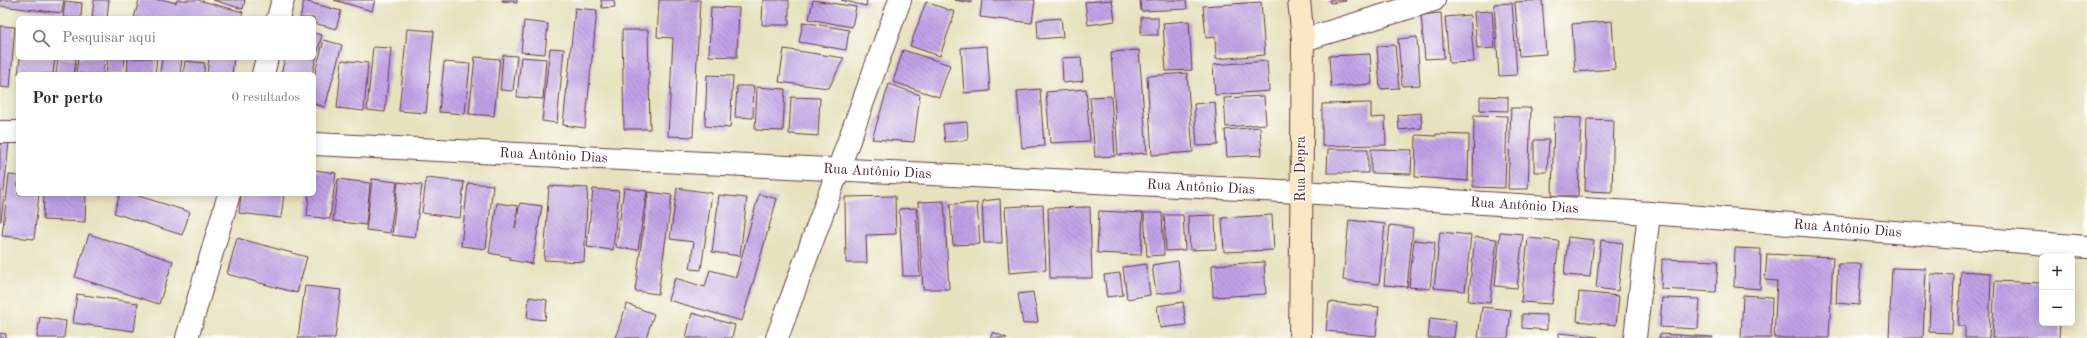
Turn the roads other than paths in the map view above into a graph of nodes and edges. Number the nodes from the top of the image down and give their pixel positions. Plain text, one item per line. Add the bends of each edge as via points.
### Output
1 (283, 0) edge
2 (900, 0) edge
3 (1299, 0) edge
4 (1434, 0) edge
5 (279, 16) edge
6 (1303, 40) junction
7 (266, 60) edge
8 (263, 72) edge
9 (0, 132) edge
10 (16, 132) edge
11 (316, 144) edge
12 (839, 170) junction
13 (1301, 192) junction
14 (228, 196) edge
15 (1649, 213) junction
16 (2087, 248) edge
17 (187, 338) edge
18 (777, 338) edge
19 (1300, 338) edge
20 (1635, 338) edge

1 - 5 street
2 - 12 street
3 - 6 street, Rua Depra
4 - 6 street
6 - 13 street, Rua Depra
7 - 8 street
9 - 10 street
11 - 12 street, Rua Antônio Dias
12 - 13 street, Rua Antônio Dias
12 - 18 street
13 - 15 street, Rua Antônio Dias
13 - 19 street, Rua Depra
14 - 17 street
15 - 16 street, Rua Antônio Dias
15 - 20 street

